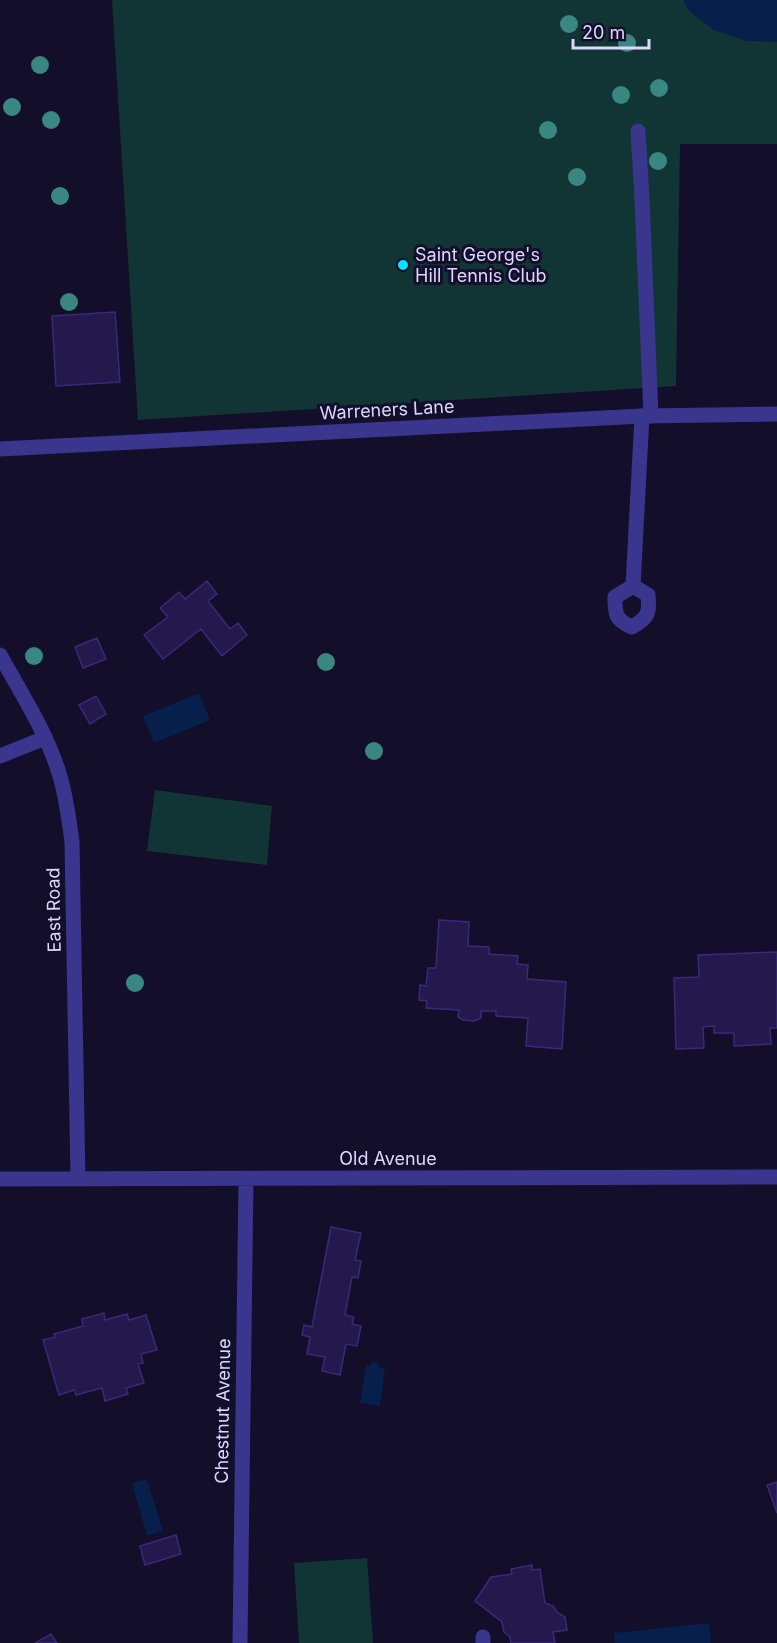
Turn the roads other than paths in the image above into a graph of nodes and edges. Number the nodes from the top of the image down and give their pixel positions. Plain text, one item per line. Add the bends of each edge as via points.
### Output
1 (638, 131) dead end
2 (777, 414) edge
3 (646, 416) junction
4 (0, 449) edge
5 (633, 586) dead end
6 (0, 655) edge
7 (45, 738) junction
8 (0, 756) edge
9 (777, 1177) edge
10 (0, 1179) edge
11 (78, 1179) junction
12 (246, 1179) junction
13 (240, 1643) edge

1 - 3 street
2 - 3 street, Warreners Lane
3 - 4 street, Warreners Lane
3 - 5 street
6 - 7 street, East Road
7 - 8 street
7 - 11 street, East Road via 59,773 72,842
9 - 12 street, Old Avenue
10 - 11 street, Old Avenue
11 - 12 street, Old Avenue
12 - 13 street, Chestnut Avenue

